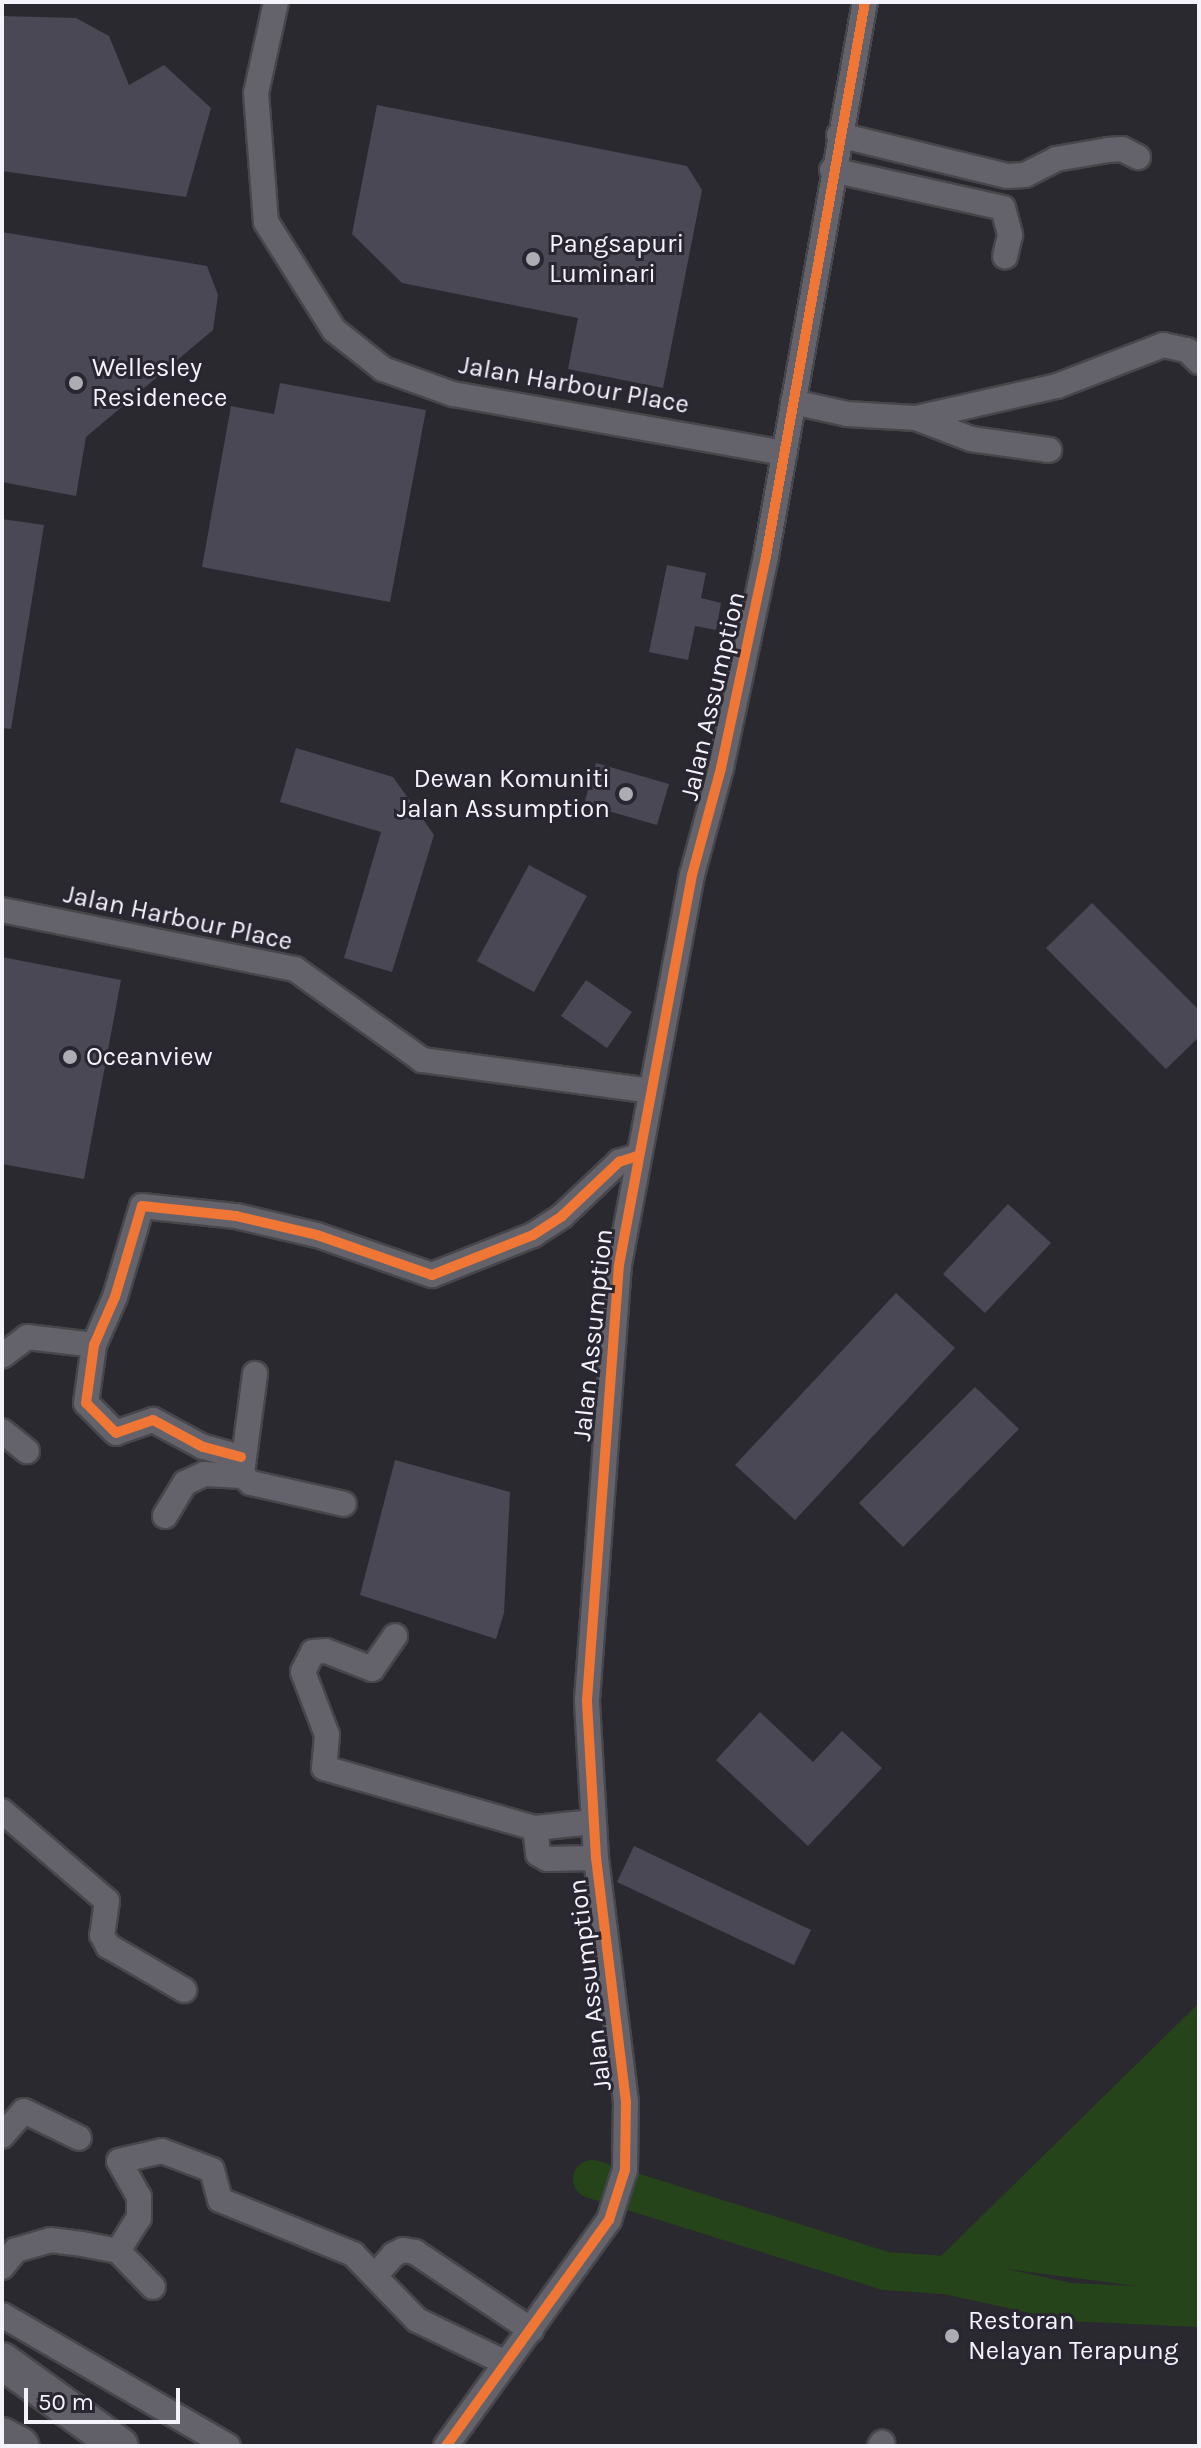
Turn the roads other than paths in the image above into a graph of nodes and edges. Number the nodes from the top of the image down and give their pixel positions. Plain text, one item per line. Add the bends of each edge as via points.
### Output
1 (276, 2) edge
2 (865, 2) edge
3 (839, 135) junction
4 (1138, 157) dead end
5 (832, 170) junction
6 (1005, 256) dead end
7 (1199, 362) edge
8 (793, 402) junction
9 (916, 418) junction
10 (1049, 450) dead end
11 (785, 453) junction
12 (2, 910) edge
13 (650, 1091) junction
14 (638, 1156) junction
15 (94, 1345) junction
16 (2, 1356) edge
17 (255, 1374) dead end
18 (2, 1431) edge
19 (27, 1451) dead end
20 (242, 1467) junction
21 (344, 1504) dead end
22 (165, 1516) dead end
23 (395, 1636) dead end
24 (2, 1811) edge
25 (593, 1822) junction
26 (535, 1828) junction
27 (596, 1858) junction
28 (184, 1990) dead end
29 (2, 2136) edge
30 (79, 2138) dead end
31 (118, 2251) junction
32 (2, 2267) edge
33 (375, 2276) junction
34 (153, 2287) dead end
35 (2, 2315) edge
36 (514, 2320) junction
37 (496, 2356) junction
38 (2, 2361) edge
39 (2, 2391) edge
40 (2, 2436) edge
41 (21, 2446) edge
42 (107, 2446) edge
43 (120, 2446) edge
44 (228, 2446) edge
45 (446, 2446) edge

1 - 11 street, Jalan Harbour Place via 256,93 266,222 334,330 383,369 453,394
2 - 3 street, Jalan Assumption
3 - 4 street via 1007,176 1025,175 1056,159 1108,150 1122,149
3 - 5 street, Jalan Assumption
5 - 6 street via 1003,208 1010,235
5 - 8 street, Jalan Assumption
7 - 9 street via 1187,350 1163,345 1057,386
8 - 9 street via 847,414
8 - 11 street, Jalan Assumption
9 - 10 street via 971,439
11 - 13 street, Jalan Assumption
12 - 13 street, Jalan Harbour Place via 295,969 422,1060
13 - 14 street, Jalan Assumption
14 - 15 street via 619,1162 562,1216 533,1235 432,1275 317,1235 236,1216 142,1206 115,1297
14 - 25 street, Jalan Assumption via 619,1265 597,1523 587,1700
15 - 16 street via 27,1337
15 - 20 street via 86,1403 116,1433 153,1420
17 - 20 street
18 - 19 street
20 - 21 street via 251,1483
20 - 22 street via 194,1476
23 - 26 street via 372,1669 326,1651 313,1652 303,1672 327,1735 324,1768
24 - 28 street via 107,1901 102,1935 108,1946
25 - 26 street
25 - 27 street, Jalan Assumption
26 - 27 street via 538,1854 547,1859
27 - 36 street, Jalan Assumption via 626,2102 625,2170 617,2200 592,2245
29 - 30 street via 24,2111
31 - 32 street via 50,2240 16,2250
31 - 33 street via 139,2218 139,2197 119,2161 162,2151 212,2170 220,2200 353,2254
31 - 34 street
33 - 36 street via 393,2255 415,2252
33 - 37 street via 417,2320
35 - 44 street
36 - 37 street, Jalan Assumption
37 - 45 street, Jalan Assumption
38 - 43 highway
39 - 42 highway
40 - 41 highway

